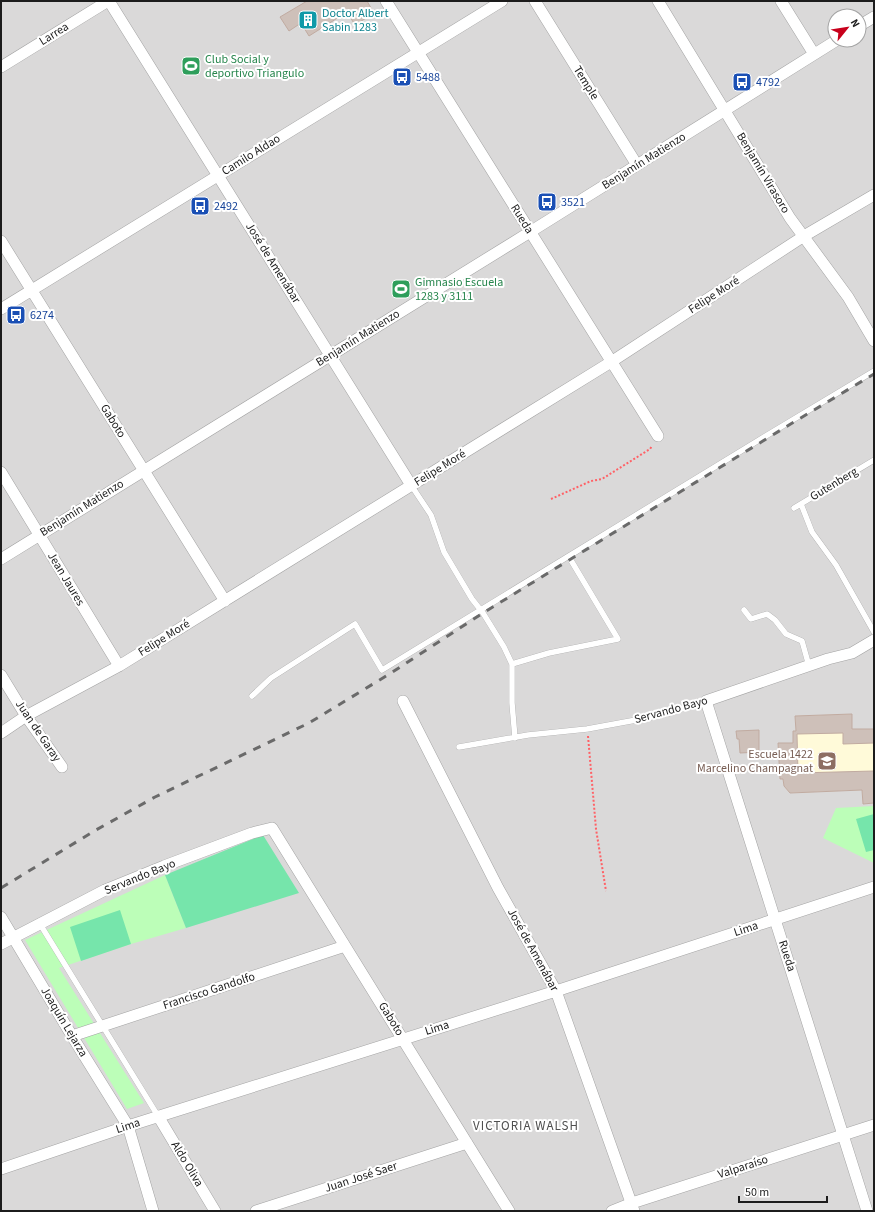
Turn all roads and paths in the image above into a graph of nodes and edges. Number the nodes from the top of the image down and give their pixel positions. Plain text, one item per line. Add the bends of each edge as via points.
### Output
1 (109, 1) edge
2 (386, 1) edge
3 (502, 1) edge
4 (535, 1) edge
5 (658, 1) edge
6 (781, 1) edge
7 (827, 46) edge
8 (418, 52) junction
9 (814, 54) junction
10 (1, 67) edge
11 (725, 110) junction
12 (637, 165) junction
13 (218, 176) junction
14 (874, 195) edge
15 (530, 232) junction
16 (804, 236) junction
17 (1, 241) edge
18 (32, 291) junction
19 (1, 309) edge
20 (874, 341) edge
21 (330, 355) junction
22 (611, 362) junction
23 (874, 371) edge
24 (658, 436) joint
25 (874, 460) edge
26 (144, 470) junction
27 (1, 472) edge
28 (411, 485) junction
29 (551, 499) dead end
30 (801, 504) junction
31 (794, 508) dead end
32 (39, 535) junction
33 (569, 557) junction
34 (1, 559) edge
35 (225, 601) junction
36 (480, 610) junction
37 (744, 610) dead end
38 (874, 632) edge
39 (874, 640) edge
40 (512, 664) junction
41 (119, 666) junction
42 (809, 666) junction
43 (1, 675) edge
44 (252, 696) dead end
45 (403, 701) dead end
46 (706, 701) junction
47 (26, 716) junction
48 (587, 729) junction
49 (1, 733) edge
50 (515, 738) junction
51 (459, 747) dead end
52 (62, 767) dead end
53 (272, 828) joint
54 (874, 887) edge
55 (606, 891) dead end
56 (1, 917) edge
57 (775, 919) junction
58 (40, 924) junction
59 (13, 937) junction
60 (1, 944) edge
61 (345, 946) junction
62 (556, 991) junction
63 (103, 1026) junction
64 (72, 1036) junction
65 (403, 1039) junction
66 (158, 1116) junction
67 (874, 1125) edge
68 (128, 1126) junction
69 (843, 1135) junction
70 (467, 1143) junction
71 (1, 1169) edge
72 (633, 1207) edge
73 (153, 1211) edge
74 (215, 1211) edge
75 (256, 1211) edge
76 (509, 1211) edge
77 (612, 1211) edge
78 (867, 1211) edge

1 - 10 street, Larrea
1 - 13 street, José de Amenábar
2 - 8 street, Rueda
3 - 8 street, Camilo Aldao
4 - 12 street, Temple
5 - 11 street, Benjamín Virasoro
6 - 9 street
7 - 9 street, Benjamín Matienzo
8 - 13 street, Camilo Aldao
8 - 15 street, Rueda
9 - 11 street, Benjamín Matienzo
11 - 12 street, Benjamín Matienzo
11 - 16 street, Benjamín Virasoro via 790,218
12 - 15 street, Benjamín Matienzo
13 - 18 street, Camilo Aldao
13 - 21 street, José de Amenábar
14 - 16 street, Felipe Moré
15 - 21 street, Benjamín Matienzo
15 - 22 street, Rueda
16 - 20 street, Benjamín Virasoro via 848,297
16 - 22 street, Felipe Moré
17 - 18 street, Gaboto
18 - 19 street, Camilo Aldao
18 - 26 street, Gaboto
21 - 26 street, Benjamín Matienzo
21 - 28 street, José de Amenábar
22 - 24 street, Rueda
22 - 28 street, Felipe Moré
23 - 33 lane
24 - 29 path via 650,449 602,479 591,481
25 - 30 lane, Gutenberg
26 - 32 street, Benjamín Matienzo
26 - 35 street, Gaboto
27 - 32 street, Jean Jaures
28 - 35 street, Felipe Moré
28 - 36 lane via 430,515 444,552
30 - 31 lane, Gutenberg
30 - 38 lane via 812,532 836,566
32 - 34 street, Benjamín Matienzo
32 - 41 street, Jean Jaures
33 - 36 lane
33 - 40 lane via 618,639 549,653
35 - 41 street, Felipe Moré
36 - 40 lane
36 - 44 lane via 382,670 355,624 271,678
37 - 42 lane via 751,619 767,614 786,634 802,641
39 - 42 street, Servando Bayo via 852,653
40 - 50 lane
41 - 47 street, Felipe Moré
42 - 46 street, Servando Bayo
43 - 47 street, Juan de Garay
45 - 62 street, José de Amenábar via 498,888
46 - 48 lane, Servando Bayo via 662,715
46 - 57 street, Rueda
47 - 49 street, Felipe Moré
47 - 52 street, Juan de Garay
48 - 50 lane, Servando Bayo
48 - 55 path via 596,829
50 - 51 lane, Servando Bayo
53 - 58 street, Servando Bayo via 252,833 105,890
53 - 61 street, Gaboto
54 - 57 street, Lima
56 - 59 street, Joaquín Lejarza
57 - 62 street, Lima
57 - 69 street, Rueda
58 - 59 street, Servando Bayo
58 - 63 lane
59 - 60 street, Servando Bayo
59 - 64 street, Joaquín Lejarza
61 - 63 street, Francisco Gandolfo
61 - 65 street, Gaboto
62 - 65 street, Lima
62 - 72 street, José de Amenábar
63 - 64 street, Francisco Gandolfo
63 - 66 lane
64 - 68 street, Joaquín Lejarza
65 - 66 street, Lima
65 - 70 street, Gaboto
66 - 68 street, Lima
66 - 74 street, Aldo Oliva
67 - 69 street, Valparaíso
68 - 71 street, Lima
68 - 73 street
69 - 72 street, Valparaíso
69 - 78 street, Rueda
70 - 75 street, Juan José Saer
70 - 76 street, Gaboto
72 - 77 street, Valparaíso

